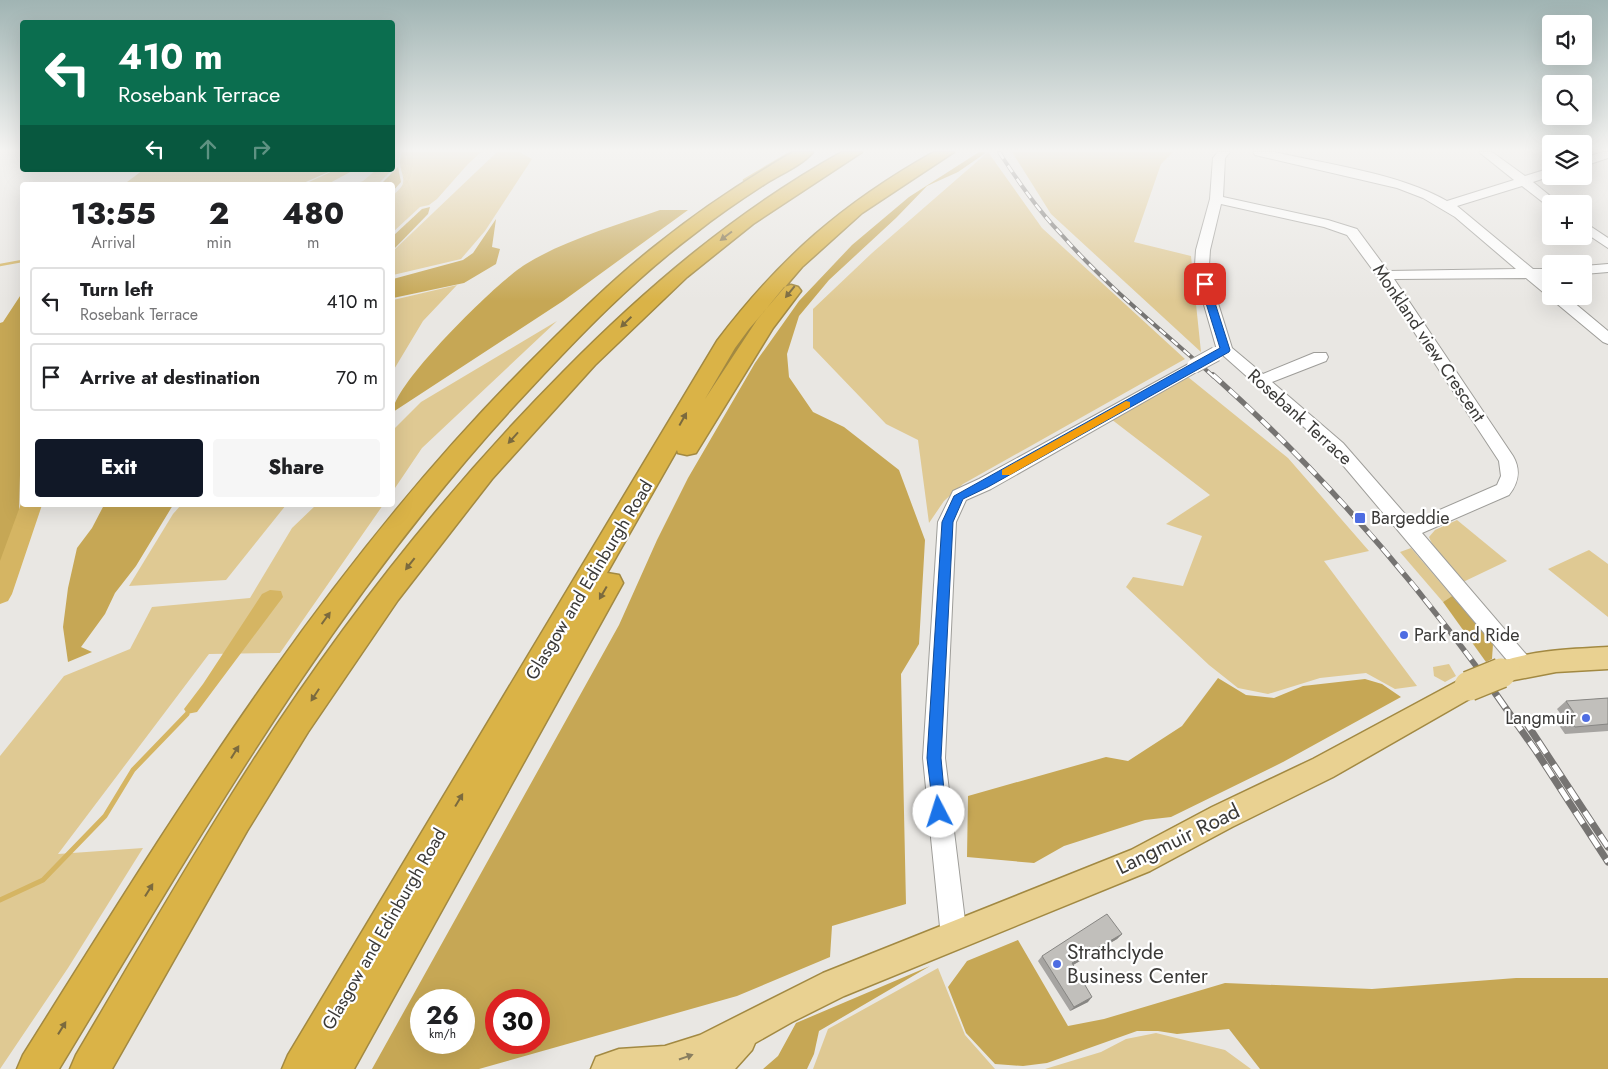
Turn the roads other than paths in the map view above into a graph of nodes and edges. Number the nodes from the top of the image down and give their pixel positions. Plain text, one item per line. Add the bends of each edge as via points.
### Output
1 (726, 202) edge
2 (737, 202) edge
3 (774, 202) edge
4 (865, 202) edge
5 (888, 202) edge
6 (1215, 202) edge
7 (1229, 202) edge
8 (1442, 202) edge
9 (1458, 202) edge
10 (1448, 205) junction
11 (1592, 232) edge
12 (1608, 244) edge
13 (1608, 268) edge
14 (1592, 269) edge
15 (1542, 273) edge
16 (1531, 274) junction
17 (1384, 275) junction
18 (1542, 284) edge
19 (1568, 305) edge
20 (1608, 338) edge
21 (562, 343) junction
22 (1221, 352) junction
23 (1320, 357) dead end
24 (1261, 381) junction
25 (1409, 530) junction
26 (1608, 658) edge
27 (1516, 668) junction
28 (404, 894) junction
29 (954, 937) junction
30 (747, 1029) junction
31 (356, 1048) edge
32 (632, 1068) edge
33 (37, 1069) edge
34 (90, 1069) edge
35 (288, 1069) edge
36 (302, 1069) edge
37 (332, 1069) edge
38 (713, 1069) edge

1 - 21 highway via 643,265
2 - 21 highway via 649,268
3 -> 34 highway via 694,261 606,341 545,403 450,513 328,675 226,834
28 -> 4 highway, Glasgow and Edinburgh Road via 652,474 708,373 744,320 779,279
5 -> 31 highway, Glasgow and Edinburgh Road via 844,237 794,287 764,325 677,463 523,730
6 - 22 street via 1202,265
7 - 17 street, Monkland view Crescent via 1341,227 1358,238
8 - 10 street
9 - 10 street
10 - 16 street
11 - 12 street
13 - 14 street
15 - 16 street
16 - 17 street
16 - 18 street
17 - 25 street, Monkland view Crescent via 1507,460 1511,474 1503,490
19 - 20 street
33 -> 21 highway via 239,744 347,589 459,451
22 - 24 street, Rosebank Terrace
22 - 29 street, bridge via 959,496 947,522 934,758
23 - 24 street
24 - 25 street, Rosebank Terrace via 1337,447
25 - 27 street, Rosebank Terrace
26 - 27 main road, Langmuir Road via 1556,661
27 - 29 main road, Langmuir Road, bridge via 1469,686 1323,768 1140,860
28 - 35 highway
28 - 36 highway, Glasgow and Edinburgh Road
29 - 30 main road, Langmuir Road via 834,984
32 -> 30 main road, Langmuir Road via 684,1058
30 - 38 main road, Langmuir Road
31 - 37 highway, Glasgow and Edinburgh Road

